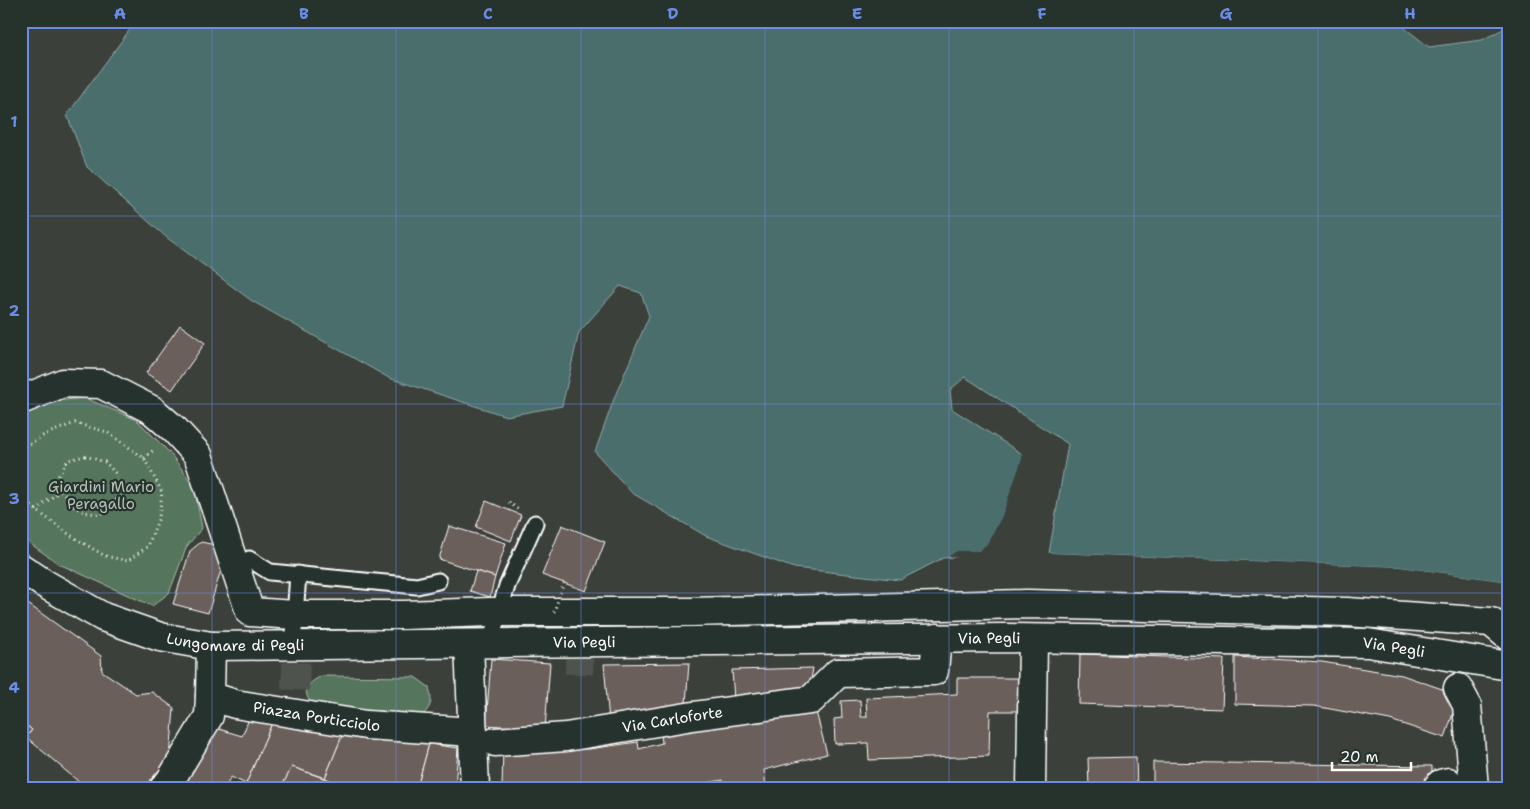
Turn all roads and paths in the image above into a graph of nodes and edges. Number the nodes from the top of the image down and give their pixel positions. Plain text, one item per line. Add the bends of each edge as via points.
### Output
1 (21, 400) edge
2 (21, 450) edge
3 (61, 490) junction
4 (21, 497) edge
5 (36, 510) junction
6 (535, 523) dead end
7 (239, 553) junction
8 (21, 568) edge
9 (298, 574) junction
10 (438, 581) dead end
11 (564, 583) dead end
12 (499, 612) junction
13 (554, 612) junction
14 (295, 615) junction
15 (1509, 637) edge
16 (937, 638) junction
17 (838, 639) junction
18 (1034, 639) junction
19 (479, 643) junction
20 (293, 644) junction
21 (211, 646) junction
22 (1509, 666) edge
23 (838, 674) junction
24 (1458, 688) dead end
25 (210, 696) junction
26 (484, 737) junction
27 (164, 788) edge
28 (476, 788) edge
29 (1031, 788) edge
30 (1437, 788) edge
31 (1454, 788) edge
32 (1474, 788) edge

1 - 7 street via 63,383 101,384 152,410 198,455
2 - 5 path via 46,434 75,423 107,432 144,458 162,492 159,517 148,546 128,561 105,556
3 - 3 path via 58,475 68,460 85,456 105,462 118,476 120,496 105,513 86,513 69,502
3 - 5 path
4 - 5 path
6 - 12 lane
7 - 9 lane via 270,572
7 - 14 street via 250,612
8 - 21 street, Lungomare di Pegli via 104,617 160,637
9 - 10 lane via 418,586
9 - 14 lane
11 - 13 path, bridge
12 - 13 street
12 - 14 street
12 - 19 lane
13 - 15 street via 1027,604 1347,612 1491,622
14 - 20 lane
16 - 17 street, Via Pegli
16 - 18 street, Via Pegli
16 - 23 street via 934,671
17 - 19 street, Via Pegli
17 - 23 street
18 - 22 street, Via Pegli via 1368,643
18 - 29 street
19 - 20 street, Lungomare di Pegli
19 - 26 street
20 - 21 street, Lungomare di Pegli
21 - 25 street
23 - 26 street, Via Carloforte via 811,700 566,737
24 - 32 street via 1466,705
25 - 26 street, Piazza Porticciolo via 235,704 366,725
25 - 27 street via 209,716
26 - 28 street
30 - 31 street via 1448,782

